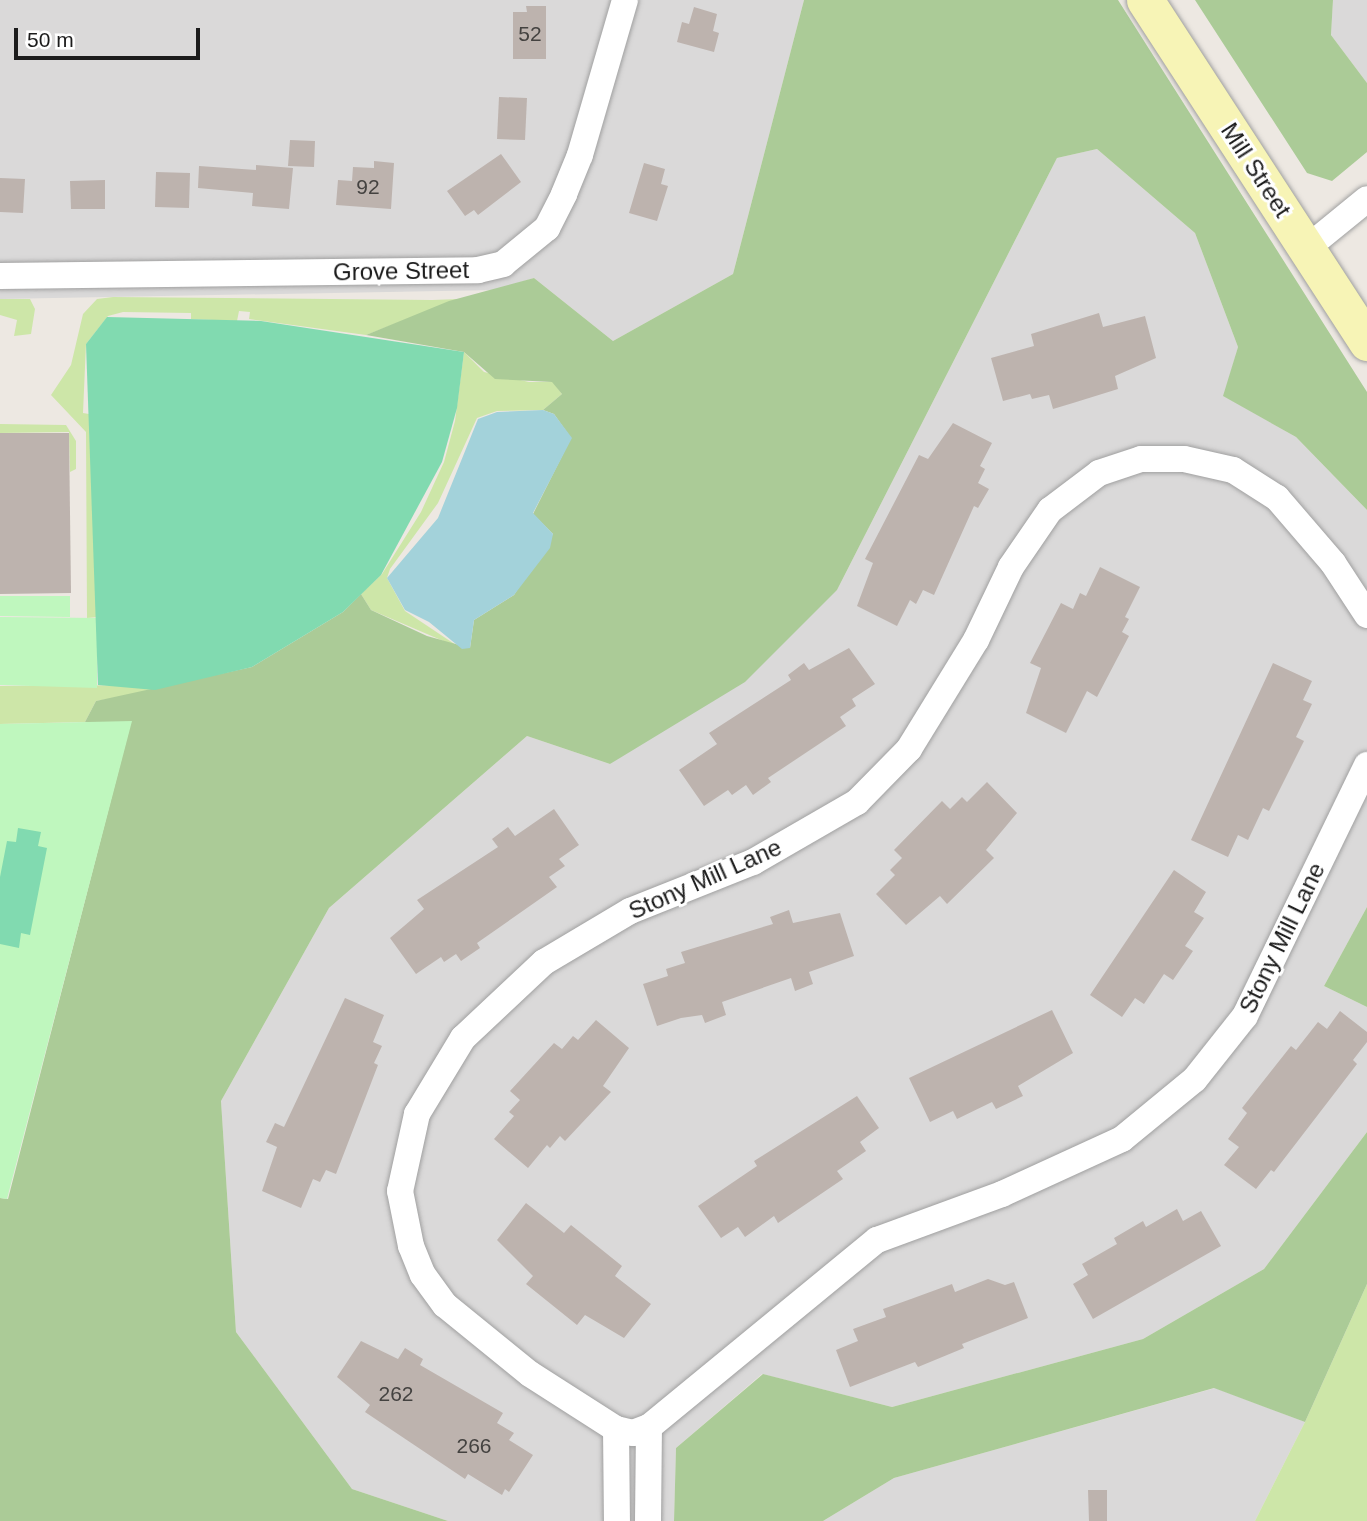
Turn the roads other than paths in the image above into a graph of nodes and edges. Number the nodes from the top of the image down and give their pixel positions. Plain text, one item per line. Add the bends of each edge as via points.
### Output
1 (625, 0) edge
2 (1144, 0) edge
3 (1367, 199) edge
4 (1307, 248) junction
5 (0, 276) edge
6 (1367, 342) edge
7 (1367, 615) edge
8 (1367, 765) edge
9 (649, 1427) junction
10 (617, 1429) junction
11 (617, 1521) edge
12 (648, 1521) edge

1 - 5 street, Grove Street via 580,155 564,194 547,228 503,264 478,270
2 - 4 main road, Mill Street
3 - 4 street
4 - 6 main road, Mill Street
7 - 10 street, Stony Mill Lane via 1333,563 1277,498 1233,470 1184,459 1141,460 1099,473 1050,510 1011,567 976,640 909,749 857,802 753,862 630,911 544,962 463,1038 417,1114 400,1191 411,1246 423,1275 445,1305 530,1374
8 - 9 street, Stony Mill Lane via 1245,1016 1195,1079 1122,1139 1002,1194 877,1240
9 - 10 street via 633,1433
9 - 12 street
10 - 11 street

